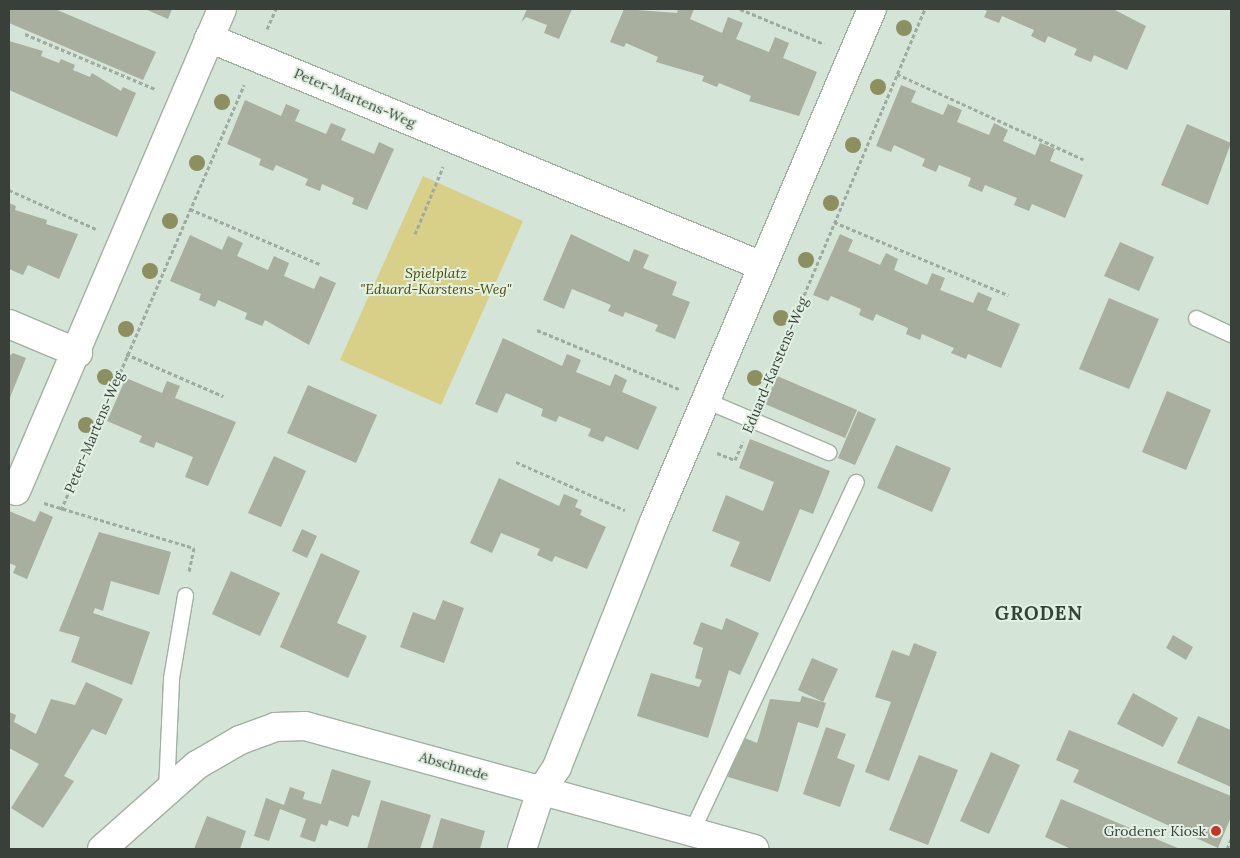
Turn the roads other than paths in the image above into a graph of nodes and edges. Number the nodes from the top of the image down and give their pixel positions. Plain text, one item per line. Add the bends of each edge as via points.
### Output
1 (222, 9) edge
2 (872, 9) edge
3 (210, 38) junction
4 (762, 266) junction
5 (1196, 318) dead end
6 (9, 324) edge
7 (1231, 334) edge
8 (78, 353) junction
9 (705, 400) junction
10 (828, 452) dead end
11 (856, 482) dead end
12 (16, 491) dead end
13 (185, 595) road end
14 (166, 790) junction
15 (541, 791) junction
16 (691, 832) junction
17 (102, 849) edge
18 (522, 849) edge
19 (754, 849) edge

1 - 3 street
2 - 4 street
3 - 4 street, Peter-Martens-Weg
3 - 8 street
4 - 9 street
5 - 7 lane
6 - 8 street
8 - 12 street
9 - 10 lane
9 - 15 street via 557,766
11 - 16 lane
13 - 14 lane via 171,678
14 - 15 street, Abschnede via 197,765 240,740 275,727 305,726
14 - 17 street, Abschnede
15 - 16 street, Abschnede
15 - 18 street
16 - 19 street, Abschnede

